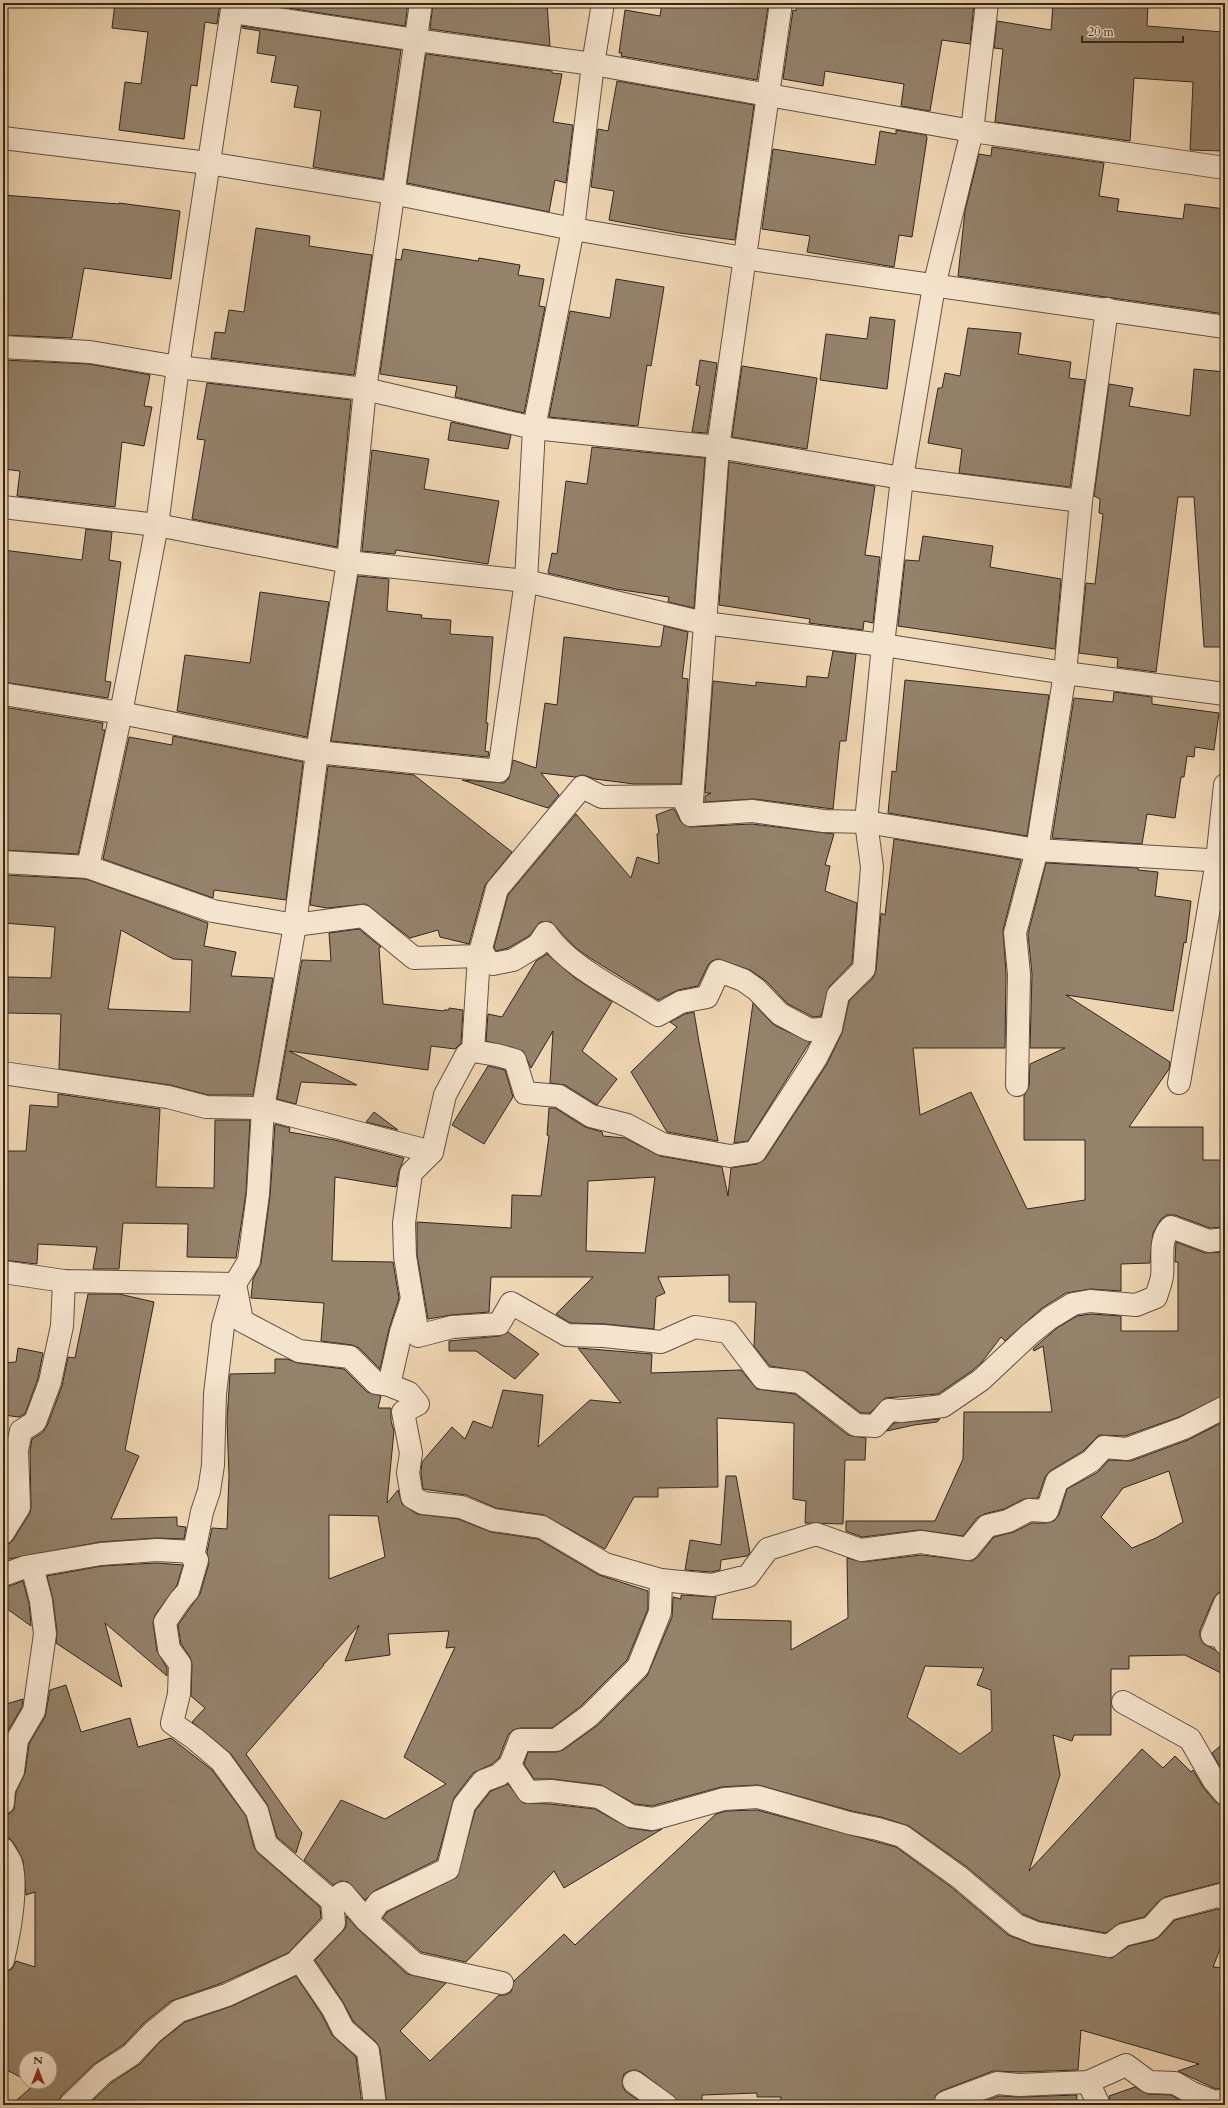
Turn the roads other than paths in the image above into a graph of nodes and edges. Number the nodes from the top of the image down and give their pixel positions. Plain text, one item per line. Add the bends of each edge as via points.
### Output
1 (421, 3) edge
2 (603, 3) edge
3 (781, 3) edge
4 (987, 3) edge
5 (233, 7) edge
6 (416, 40) junction
7 (593, 64) junction
8 (768, 95) junction
9 (972, 131) junction
10 (3, 138) edge
11 (208, 163) junction
12 (1225, 168) edge
13 (392, 193) junction
14 (573, 229) junction
15 (744, 258) junction
16 (934, 286) junction
17 (1108, 309) junction
18 (1225, 327) edge
19 (3, 347) edge
20 (178, 367) junction
21 (365, 389) junction
22 (534, 428) junction
23 (718, 447) junction
24 (902, 478) junction
25 (1081, 500) junction
26 (3, 508) edge
27 (157, 525) junction
28 (348, 562) junction
29 (526, 581) junction
30 (704, 623) junction
31 (883, 644) junction
32 (1065, 673) junction
33 (3, 694) edge
34 (1225, 694) edge
35 (121, 714) junction
36 (317, 752) junction
37 (1225, 785) edge
38 (691, 815) junction
39 (866, 822) junction
40 (1037, 850) junction
41 (1221, 861) edge
42 (3, 862) edge
43 (88, 868) junction
44 (295, 925) junction
45 (479, 956) junction
46 (831, 1028) junction
47 (473, 1051) junction
48 (3, 1073) edge
49 (1179, 1083) dead end
50 (1017, 1085) dead end
51 (263, 1108) junction
52 (432, 1152) junction
53 (1225, 1239) edge
54 (3, 1272) edge
55 (64, 1281) junction
56 (235, 1284) junction
57 (412, 1301) junction
58 (389, 1384) junction
59 (1225, 1407) edge
60 (3, 1533) edge
61 (194, 1552) junction
62 (32, 1566) junction
63 (3, 1572) edge
64 (661, 1580) junction
65 (1225, 1603) edge
66 (1225, 1642) edge
67 (1123, 1702) dead end
68 (510, 1765) junction
69 (1225, 1794) edge
70 (3, 1803) edge
71 (3, 1849) edge
72 (1225, 1899) edge
73 (332, 1901) junction
74 (366, 1920) junction
75 (299, 1959) junction
76 (3, 1960) edge
77 (502, 1983) dead end
78 (634, 2082) dead end
79 (1088, 2082) junction
80 (1225, 2100) edge
81 (70, 2105) edge
82 (374, 2105) edge
83 (666, 2105) edge
84 (946, 2105) edge
85 (1099, 2105) edge

1 - 6 street
2 - 7 street
3 - 8 street
4 - 9 street
5 - 6 street
5 - 11 street
6 - 7 street
6 - 13 street
7 - 8 street
7 - 14 street
8 - 9 street
8 - 15 street
9 - 12 street
9 - 16 street
10 - 11 street
11 - 13 street
11 - 20 street
13 - 14 street
13 - 21 street
14 - 15 street
14 - 22 street
15 - 16 street
15 - 23 street
16 - 17 street
16 - 24 street
17 - 18 street
17 - 25 street
19 - 20 street via 90,352
20 - 21 street
20 - 27 street
21 - 22 street
21 - 28 street
22 - 23 street
22 - 29 street
23 - 24 street
23 - 30 street
24 - 25 street
24 - 31 street
25 - 32 street
26 - 27 street
27 - 28 street
27 - 35 street
28 - 29 street
28 - 36 street
29 - 30 street
29 - 36 street via 499,771
30 - 31 street
30 - 38 street
31 - 32 street
31 - 39 street
32 - 34 street
32 - 40 street
33 - 35 street
35 - 36 street
35 - 43 street
36 - 44 street
37 - 41 street
38 - 39 street via 752,811 824,821
38 - 45 street via 682,796 602,797 582,787 497,889
39 - 40 street
39 - 46 street via 872,868 864,969 838,995
40 - 41 street
40 - 50 street via 1015,932 1018,974
41 - 49 street
42 - 43 street
43 - 44 street via 212,911
44 - 45 street via 363,916 414,958
44 - 51 street
45 - 46 street via 483,953 493,964 514,960 538,945 546,932 555,946 590,974 658,1015 681,1002 707,997 719,971 743,980 757,990 780,1014 810,1030
45 - 47 street
46 - 47 street via 816,1058 755,1152 730,1156 662,1144 627,1125 591,1116 559,1096 525,1093 515,1060
47 - 52 street via 467,1054 445,1095
48 - 51 street via 168,1097 206,1107
51 - 52 street
51 - 56 street via 258,1194 250,1261
52 - 57 street via 411,1173 404,1223 405,1256
53 - 57 street via 1209,1241 1171,1227 1166,1231 1163,1242 1162,1276 1156,1297 1136,1305 1090,1301 1073,1304 1035,1330 980,1380 943,1406 889,1410 875,1426 856,1425 800,1382 763,1378 728,1332 695,1327 661,1342 567,1335 511,1303 499,1324 452,1327 418,1336
54 - 55 street
55 - 56 street
55 - 60 street via 62,1326 50,1382 35,1422 21,1431 17,1450 19,1507
56 - 58 street via 242,1321 299,1351 350,1357 376,1383
56 - 61 street via 223,1326 218,1362 213,1465
57 - 58 street via 401,1332
58 - 64 street via 409,1393 418,1404 403,1412 411,1453 408,1474 412,1497 423,1504 461,1507 493,1520 542,1527 605,1564
59 - 64 street via 1184,1428 1127,1449 1104,1447 1091,1461 1057,1481 1047,1511 1029,1510 1008,1521 987,1526 968,1549 921,1542 861,1550 816,1534 768,1548 748,1576 712,1585
61 - 62 street via 157,1550 101,1554
61 - 73 street via 192,1557 197,1560 188,1591 165,1622 169,1649 180,1664 179,1694 172,1723 222,1761 257,1811 266,1844
62 - 63 street via 6,1574
62 - 70 street via 41,1601 45,1634 34,1711 17,1740 13,1771 4,1789
64 - 68 street via 660,1612 638,1668 589,1716 556,1740 520,1740
65 - 66 street via 1212,1635 1223,1638
67 - 69 street via 1190,1739 1214,1781
68 - 72 street via 528,1792 599,1797 632,1816 653,1819 724,1799 758,1797 902,1836 959,1877 1016,1925 1036,1933 1109,1946 1123,1936 1151,1928 1168,1909 1221,1895
68 - 74 street via 499,1775 483,1782 464,1805 448,1869 379,1902
71 - 76 street via 11,1863 12,1891 11,1918
73 - 74 street via 343,1893
73 - 75 street via 334,1923
74 - 77 street via 415,1964
75 - 81 street via 227,1996 179,2010 131,2055 103,2073
75 - 82 street via 333,2009 343,2029 368,2050
78 - 83 street
79 - 80 street via 1126,2065 1149,2082 1175,2083 1215,2102
79 - 84 street via 1019,2085 997,2083 946,2102
79 - 85 street

